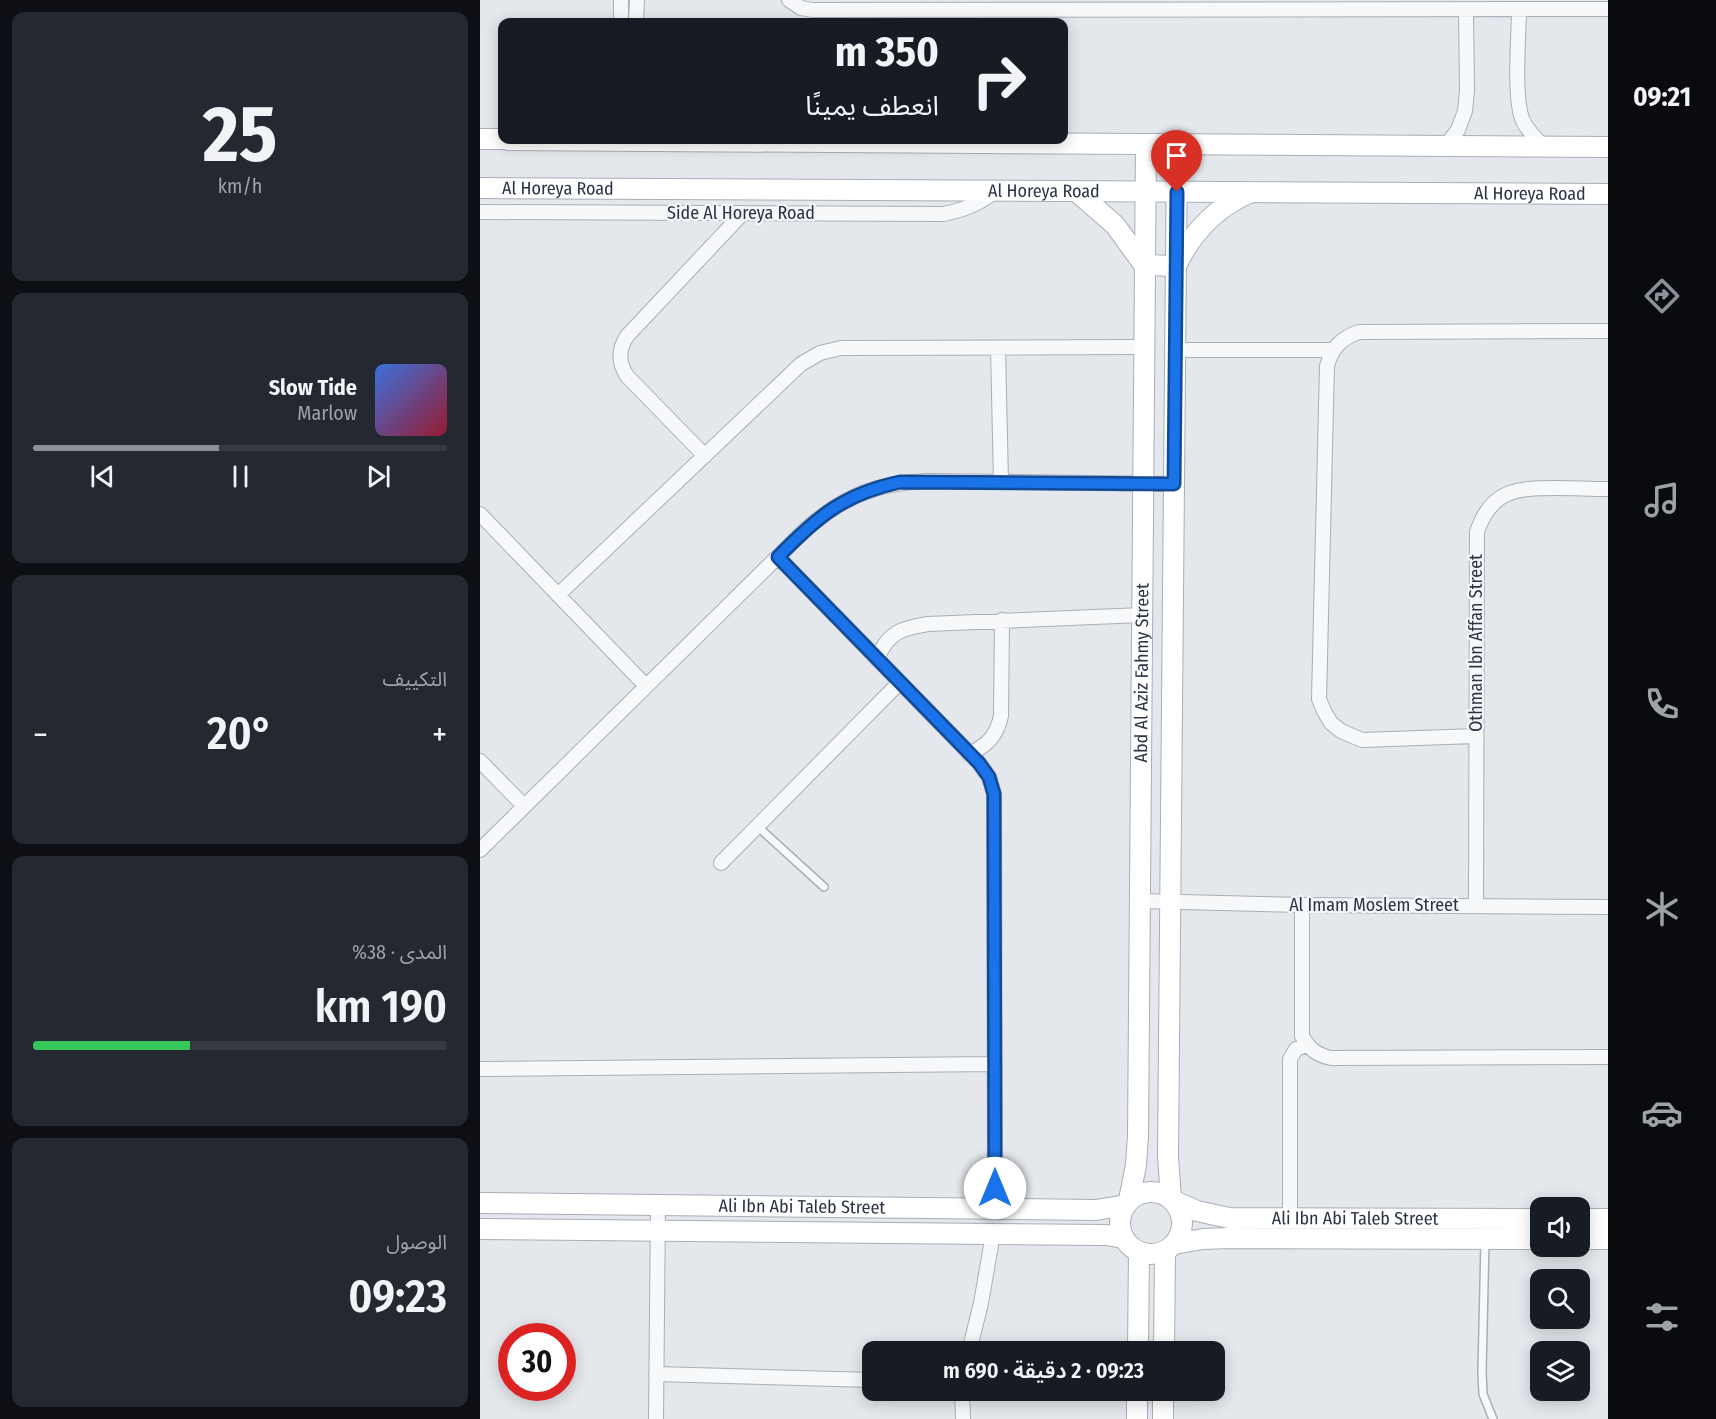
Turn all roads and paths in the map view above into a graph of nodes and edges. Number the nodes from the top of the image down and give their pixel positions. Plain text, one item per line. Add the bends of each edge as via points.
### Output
1 (621, 0) edge
2 (637, 0) edge
3 (789, 0) edge
4 (1383, 5) edge
5 (1603, 6) edge
6 (1466, 9) junction
7 (1519, 9) junction
8 (621, 18) edge
9 (636, 18) edge
10 (480, 139) edge
11 (498, 140) edge
12 (1068, 143) edge
13 (1146, 144) junction
14 (1177, 144) junction
15 (1446, 145) junction
16 (1543, 146) junction
17 (1608, 147) edge
18 (480, 188) edge
19 (997, 190) junction
20 (1145, 191) junction
21 (1077, 192) junction
22 (1177, 192) junction
23 (1251, 192) junction
24 (1608, 194) edge
25 (480, 212) edge
26 (743, 213) junction
27 (1144, 265) junction
28 (1176, 266) junction
29 (1608, 331) edge
30 (1144, 347) junction
31 (998, 348) junction
32 (1175, 350) junction
33 (1333, 350) junction
34 (705, 456) junction
35 (1001, 482) junction
36 (1143, 484) junction
37 (1174, 484) junction
38 (1608, 489) edge
39 (480, 514) edge
40 (778, 557) junction
41 (558, 595) junction
42 (1142, 615) junction
43 (1002, 621) junction
44 (877, 659) junction
45 (900, 682) junction
46 (646, 686) junction
47 (1476, 736) junction
48 (969, 754) junction
49 (480, 761) edge
50 (524, 806) junction
51 (757, 826) junction
52 (480, 850) edge
53 (722, 863) dead end
54 (824, 887) dead end
55 (1140, 901) junction
56 (1170, 901) junction
57 (1302, 905) junction
58 (1476, 906) junction
59 (1608, 907) edge
60 (1306, 1045) junction
61 (1608, 1057) edge
62 (995, 1064) junction
63 (480, 1069) edge
64 (1138, 1154) junction
65 (1168, 1156) junction
66 (1172, 1200) junction
67 (480, 1203) edge
68 (1128, 1203) junction
69 (658, 1205) junction
70 (995, 1209) junction
71 (1083, 1209) junction
72 (1229, 1218) junction
73 (1290, 1218) junction
74 (1530, 1219) edge
75 (1590, 1219) edge
76 (1608, 1219) edge
77 (480, 1229) edge
78 (657, 1231) junction
79 (993, 1234) junction
80 (1083, 1235) junction
81 (1124, 1238) junction
82 (1229, 1238) junction
83 (1485, 1239) junction
84 (1530, 1239) edge
85 (1590, 1239) edge
86 (1608, 1239) edge
87 (1170, 1248) junction
88 (1139, 1252) junction
89 (1139, 1283) junction
90 (1164, 1284) junction
91 (972, 1341) edge
92 (1138, 1341) edge
93 (1164, 1341) edge
94 (656, 1374) junction
95 (862, 1380) edge
96 (962, 1401) edge
97 (1137, 1401) edge
98 (1163, 1401) edge
99 (656, 1419) edge
100 (963, 1419) edge
101 (1137, 1419) edge
102 (1163, 1419) edge
103 (1493, 1419) edge

1 - 8 street
2 - 9 street
3 - 4 street via 812,10
4 - 6 street
5 - 7 street
6 - 7 street
6 - 15 street via 1466,111
7 - 16 street via 1518,103 1531,134
10 - 11 street
12 - 13 street
13 - 14 street
13 - 20 street, Abd Al Aziz Fahmy Street
14 - 15 street
14 - 22 street, Abd Al Aziz Fahmy Street
15 - 16 street
16 - 17 street
18 - 19 street, Al Horeya Road
19 - 21 street, Al Horeya Road
19 - 26 street, Side Al Horeya Road via 981,202 943,214
20 - 21 street, Al Horeya Road
20 - 22 street, Al Horeya Road
20 - 27 street, Abd Al Aziz Fahmy Street
21 - 27 street via 1114,225
22 - 23 street, Al Horeya Road
22 - 28 street, Abd Al Aziz Fahmy Street
23 - 24 street, Al Horeya Road
23 - 28 street via 1203,224
25 - 26 street, Side Al Horeya Road
26 - 34 street via 627,336 620,351 627,376
27 - 28 street
27 - 30 street, Abd Al Aziz Fahmy Street
28 - 32 street, Abd Al Aziz Fahmy Street
29 - 33 street via 1359,332 1347,336
30 - 31 street
30 - 36 street, Abd Al Aziz Fahmy Street
31 - 34 street via 841,348 820,353 801,364
31 - 35 street
32 - 33 street
32 - 37 street, Abd Al Aziz Fahmy Street
33 - 47 street via 1327,366 1326,388 1319,699 1331,723 1341,732 1362,740
34 - 41 street
35 - 36 street
35 - 40 street via 909,482 874,488 827,511
36 - 37 street
36 - 42 street, Abd Al Aziz Fahmy Street
37 - 56 street, Abd Al Aziz Fahmy Street
38 - 47 street, Othman Ibn Affan Street via 1518,489 1497,500 1482,517 1477,532
39 - 41 street
40 - 44 street
40 - 46 street
41 - 46 street
42 - 43 street
42 - 55 street, Abd Al Aziz Fahmy Street
43 - 44 street via 902,629 882,646
43 - 48 street via 1001,716 991,740
44 - 45 street
45 - 48 street
45 - 51 street
46 - 50 street
47 - 58 street, Othman Ibn Affan Street
48 - 62 street via 989,777 994,794
49 - 50 street
50 - 52 street
51 - 53 street
51 - 54 lane
55 - 56 street, Al Imam Moslem Street
55 - 64 street, Abd Al Aziz Fahmy Street
56 - 57 street, Al Imam Moslem Street
56 - 65 street, Abd Al Aziz Fahmy Street
57 - 58 street, Al Imam Moslem Street
57 - 60 street via 1301,1026
58 - 59 street, Al Imam Moslem Street
60 - 61 street via 1331,1058
60 - 73 street via 1296,1049 1290,1059
62 - 63 street
62 - 70 street
64 - 65 street via 1152,1158
64 - 68 street, Abd Al Aziz Fahmy Street
65 - 66 street, Abd Al Aziz Fahmy Street
66 - 68 street via 1150,1192
66 - 72 street, Ali Ibn Abi Taleb Street
66 - 87 street via 1178,1207 1182,1230
67 - 69 street, Ali Ibn Abi Taleb Street
68 - 71 street, Ali Ibn Abi Taleb Street via 1108,1209
68 - 81 street via 1120,1225
69 - 70 street, Ali Ibn Abi Taleb Street
69 - 78 street
70 - 71 street, Ali Ibn Abi Taleb Street
71 - 80 street via 1088,1222
72 - 73 street, Ali Ibn Abi Taleb Street
72 - 82 street
73 - 74 street, Ali Ibn Abi Taleb Street
75 - 76 street
77 - 78 street, Ali Ibn Abi Taleb Street
78 - 79 street, Ali Ibn Abi Taleb Street
78 - 94 street
79 - 80 street, Ali Ibn Abi Taleb Street
79 - 91 street
80 - 81 street, Ali Ibn Abi Taleb Street
81 - 88 street
82 - 83 street, Ali Ibn Abi Taleb Street
82 - 87 street, Ali Ibn Abi Taleb Street via 1203,1239
83 - 84 street, Ali Ibn Abi Taleb Street
83 - 103 lane via 1482,1372 1483,1394
85 - 86 street
87 - 88 street via 1152,1254
87 - 90 street
88 - 89 street
89 - 90 street via 1152,1279
89 - 92 street
90 - 93 street
94 - 95 street
94 - 99 street
96 - 100 street
97 - 101 street
98 - 102 street

